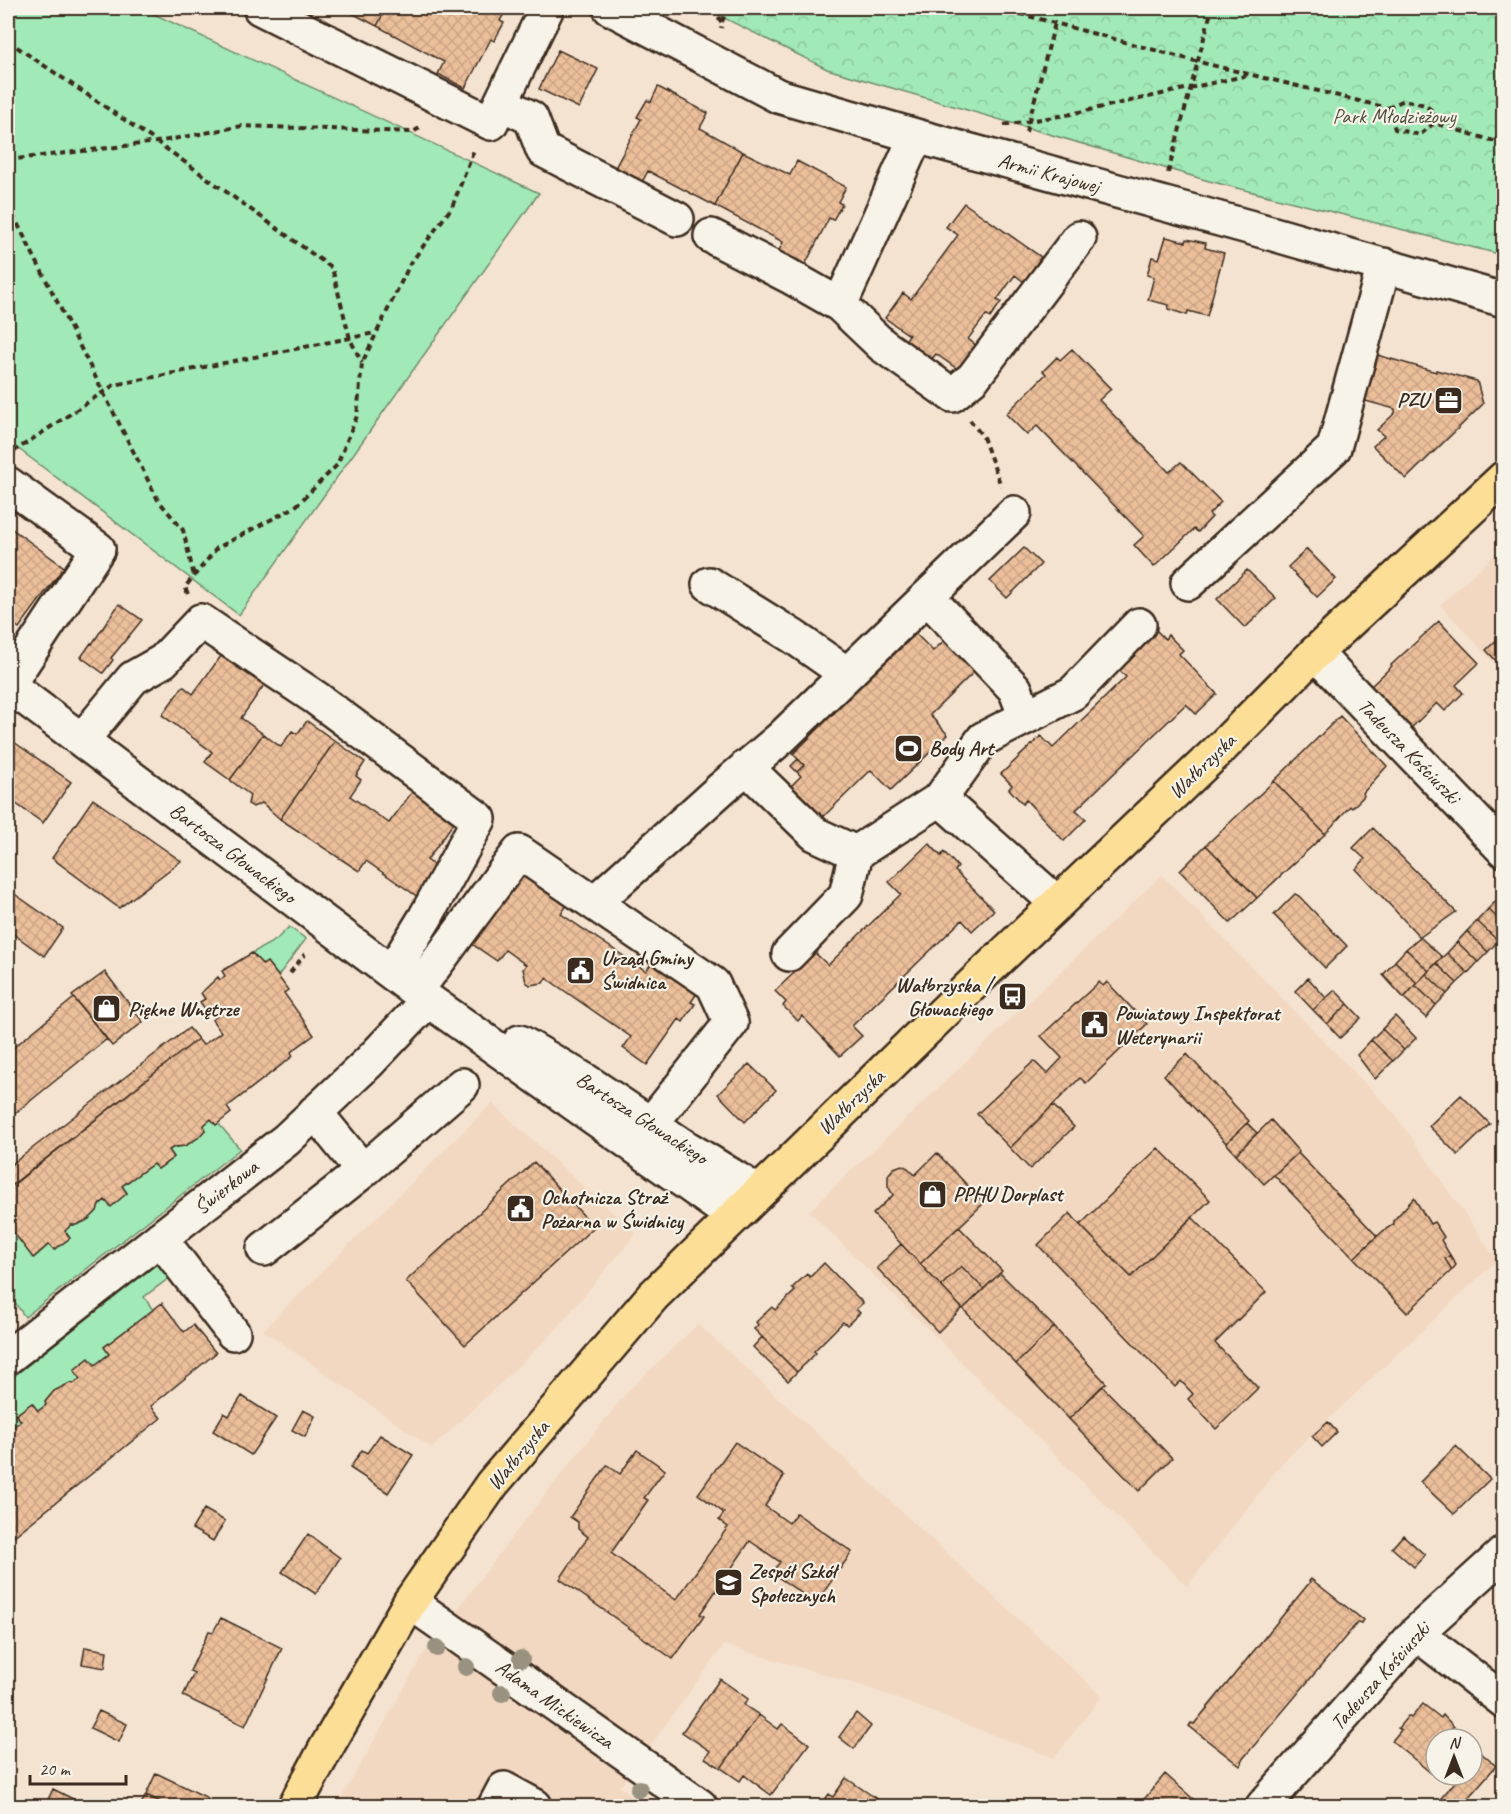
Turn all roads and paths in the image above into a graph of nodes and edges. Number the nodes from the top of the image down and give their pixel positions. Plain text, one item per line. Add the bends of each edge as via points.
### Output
1 (260, 8) edge
2 (547, 8) edge
3 (610, 8) edge
4 (712, 8) edge
5 (727, 8) edge
6 (999, 8) edge
7 (1212, 8) edge
8 (722, 23) junction
9 (1055, 23) junction
10 (720, 32) dead end
11 (8, 40) edge
12 (1199, 62) junction
13 (1252, 75) junction
14 (1191, 88) junction
15 (458, 107) junction
16 (1388, 108) junction
17 (496, 113) junction
18 (1029, 121) junction
19 (1434, 123) junction
20 (996, 126) dead end
21 (916, 136) junction
22 (1024, 141) dead end
23 (157, 142) junction
24 (1503, 144) edge
25 (8, 160) edge
26 (1165, 182) dead end
27 (8, 205) edge
28 (677, 219) dead end
29 (711, 236) dead end
30 (1079, 238) dead end
31 (1384, 265) junction
32 (1503, 300) edge
33 (840, 305) junction
34 (376, 333) junction
35 (350, 339) junction
36 (362, 363) junction
37 (102, 392) junction
38 (952, 395) junction
39 (8, 456) edge
40 (1503, 478) edge
41 (8, 484) edge
42 (1014, 513) joint
43 (194, 576) junction
44 (1188, 583) dead end
45 (709, 584) dead end
46 (927, 597) junction
47 (201, 621) junction
48 (1139, 625) dead end
49 (1315, 653) junction
50 (847, 674) junction
51 (8, 685) edge
52 (1026, 717) junction
53 (82, 740) junction
54 (747, 767) junction
55 (940, 799) junction
56 (1503, 850) edge
57 (856, 853) junction
58 (594, 903) junction
59 (1057, 903) junction
60 (305, 954) dead end
61 (789, 954) dead end
62 (290, 973) dead end
63 (412, 988) junction
64 (459, 1021) junction
65 (462, 1084) dead end
66 (315, 1112) junction
67 (651, 1124) junction
68 (363, 1171) junction
69 (758, 1192) junction
70 (733, 1216) junction
71 (160, 1238) junction
72 (264, 1248) dead end
73 (233, 1333) dead end
74 (8, 1357) edge
75 (1503, 1553) edge
76 (411, 1602) junction
77 (1416, 1633) junction
78 (1503, 1701) edge
79 (302, 1804) edge
80 (495, 1806) edge
81 (535, 1806) edge
82 (700, 1806) edge
83 (1263, 1806) edge

1 - 15 street
2 - 17 street
3 - 21 street, Armii Krajowej via 778,96
4 - 8 path
5 - 8 path
6 - 9 path
7 - 12 path
8 - 10 path
9 - 12 path
9 - 18 path
11 - 23 path
12 - 13 path
12 - 14 path
13 - 14 path
13 - 16 path
14 - 18 path
14 - 26 path
15 - 17 street
15 - 23 path via 412,132 243,126
16 - 19 path via 1404,100 1425,105 1435,113
16 - 19 path via 1395,129 1420,135
17 - 28 street via 531,118 543,150
17 - 34 path via 474,150 452,207 411,264
18 - 20 path
18 - 22 path
19 - 24 path
21 - 31 street, Armii Krajowej
21 - 33 street
23 - 25 path
23 - 35 path via 332,268
27 - 37 path
29 - 33 street
30 - 38 street via 973,378
31 - 32 street, Armii Krajowej
31 - 44 street via 1334,448
33 - 38 street via 882,345
34 - 35 path
34 - 36 path
35 - 36 path
35 - 37 path via 114,385
36 - 43 path via 357,416 337,465 295,507 217,548
37 - 39 path
37 - 43 path via 158,500 183,530
38 - 42 path via 983,437
40 - 49 main road, Wałbrzyska
41 - 51 street via 98,549
42 - 46 street
43 - 47 path via 185,587
45 - 50 street
46 - 50 street
46 - 52 street via 1015,690
47 - 53 street via 163,661 133,678
47 - 63 street via 316,698 479,819 425,918
48 - 52 street via 1073,693
49 - 56 street, Tadeusza Kościuszki
49 - 59 main road, Wałbrzyska
50 - 54 street
51 - 53 street, Bartosza Głowackiego
52 - 55 street via 983,739
53 - 63 street, Bartosza Głowackiego
54 - 57 street via 815,834
54 - 58 street
55 - 57 street
55 - 59 street
57 - 61 street via 846,895
58 - 63 street via 519,852
58 - 67 street via 712,984 731,1023
59 - 69 main road, Wałbrzyska
60 - 62 path
63 - 64 street, Bartosza Głowackiego
63 - 66 street, Świerkowa via 369,1062
64 - 67 street, Bartosza Głowackiego via 527,1045
64 - 70 street, Bartosza Głowackiego
65 - 68 street
66 - 68 street
66 - 71 street, Świerkowa via 286,1140
67 - 69 street, Bartosza Głowackiego
68 - 72 street
69 - 70 main road, Wałbrzyska
70 - 76 main road, Wałbrzyska via 653,1296 492,1484
71 - 73 street
71 - 74 street, Świerkowa
75 - 77 street, Tadeusza Kościuszki
76 - 79 main road, Wałbrzyska
76 - 82 street, Adama Mickiewicza
77 - 78 street
77 - 83 street, Tadeusza Kościuszki
80 - 81 street via 504,1789

